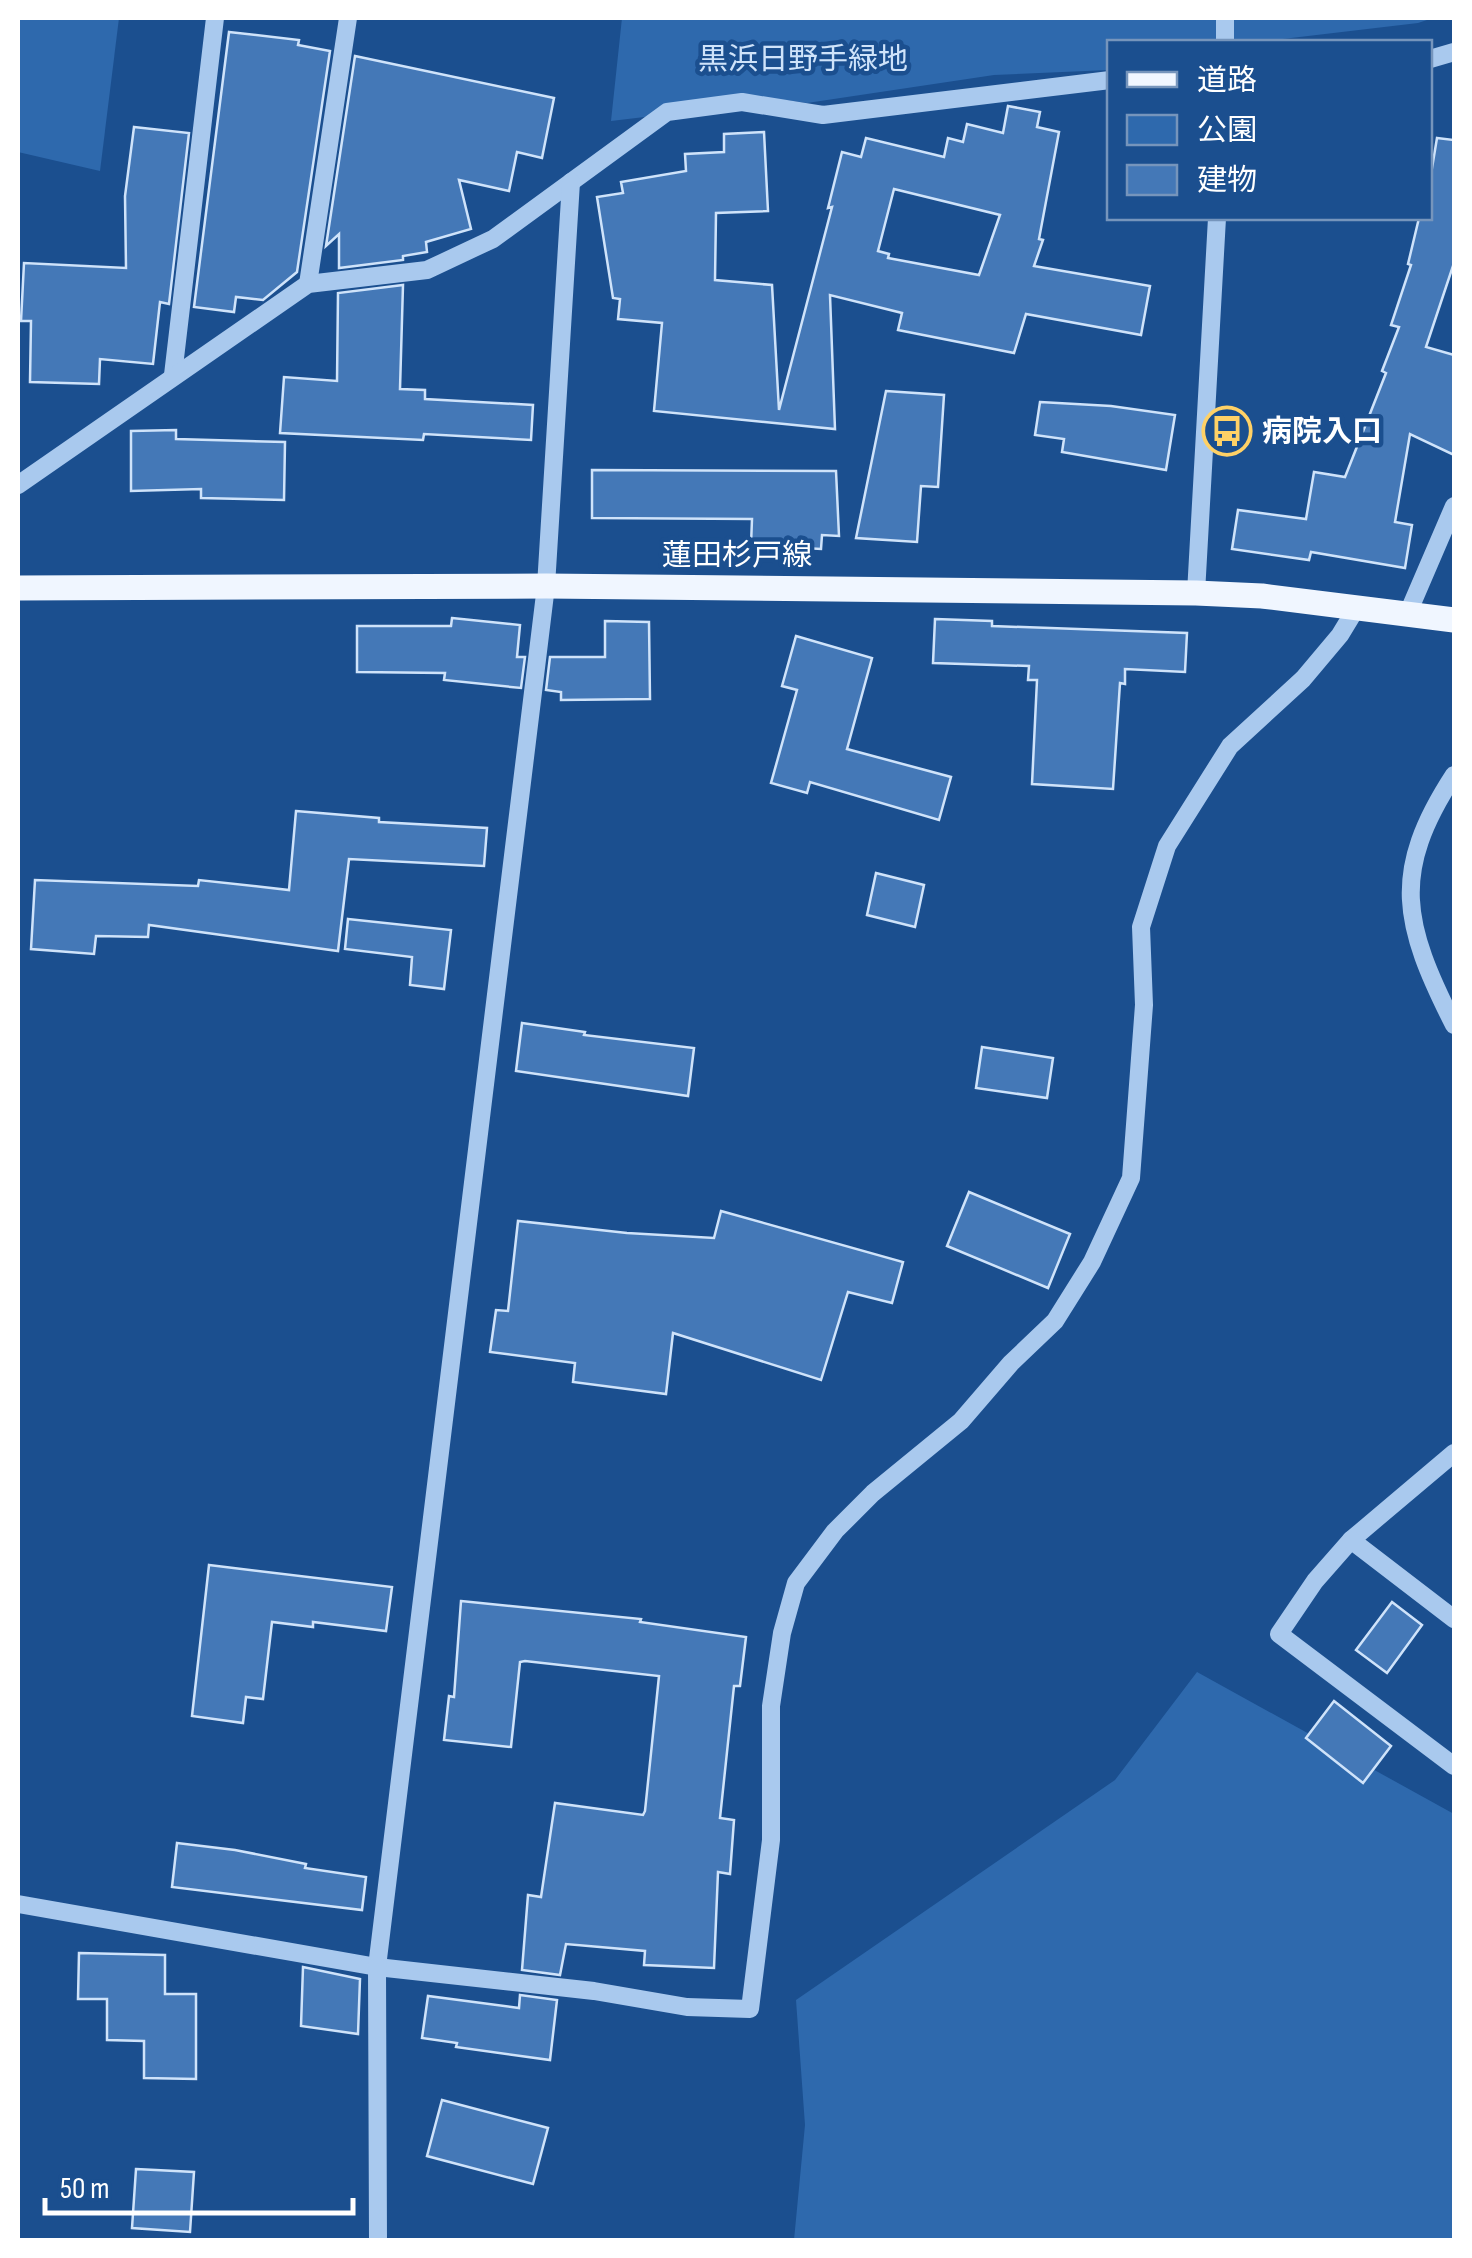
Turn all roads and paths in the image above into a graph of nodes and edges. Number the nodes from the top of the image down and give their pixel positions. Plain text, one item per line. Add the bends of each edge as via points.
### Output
1 (215, 18) edge
2 (348, 18) edge
3 (1107, 80) edge
4 (572, 182) junction
5 (1217, 220) edge
6 (308, 284) junction
7 (172, 375) junction
8 (18, 485) edge
9 (1454, 506) edge
10 (546, 586) junction
11 (18, 588) edge
12 (1196, 593) junction
13 (1358, 607) junction
14 (1408, 613) junction
15 (1454, 620) edge
16 (1454, 775) edge
17 (1454, 1025) edge
18 (1454, 1453) edge
19 (1351, 1540) junction
20 (1454, 1619) edge
21 (1454, 1766) edge
22 (18, 1904) edge
23 (377, 1966) junction
24 (378, 2240) edge

1 - 7 street
2 - 6 street
3 - 4 street via 823,115 742,102 668,112
4 - 6 street via 493,239 427,270
4 - 10 street
5 - 12 street
6 - 7 street
7 - 8 street
9 - 14 street
10 - 11 main road, 蓮田杉戸線
10 - 12 main road, 蓮田杉戸線
10 - 23 street
12 - 13 main road, 蓮田杉戸線
13 - 14 main road, 蓮田杉戸線
13 - 23 street via 1303,679 1230,746 1167,846 1141,927 1144,1005 1131,1178 1092,1262 1055,1321 960,1421 873,1493 796,1583 771,1706 770,1840 750,2009 687,2007
14 - 15 main road, 蓮田杉戸線
16 - 17 street via 1431,810 1411,864 1412,924
18 - 19 street
19 - 20 street
19 - 21 street via 1279,1634
22 - 23 street
23 - 24 street

